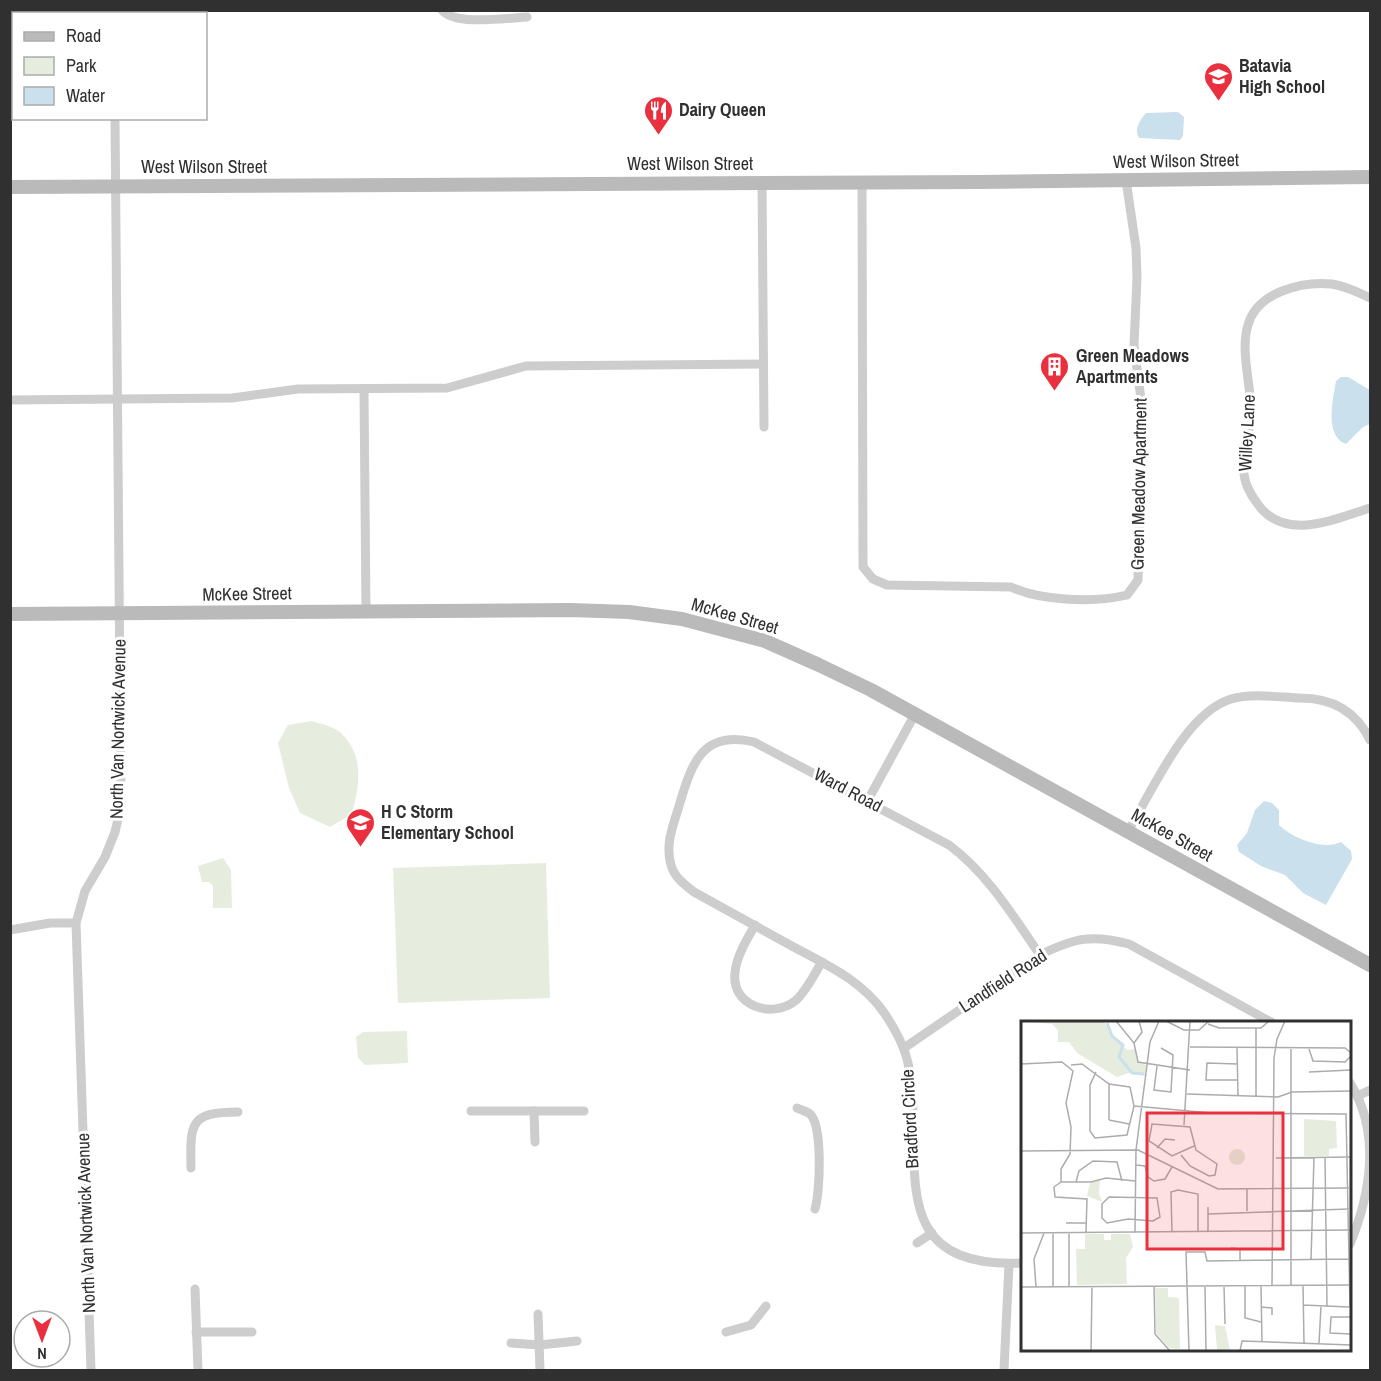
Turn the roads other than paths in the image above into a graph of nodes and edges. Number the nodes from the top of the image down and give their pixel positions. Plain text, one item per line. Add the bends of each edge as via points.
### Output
1 (442, 10) edge
2 (527, 17) dead end
3 (115, 120) edge
4 (1371, 177) edge
5 (1126, 180) junction
6 (762, 182) junction
7 (862, 182) junction
8 (115, 185) junction
9 (10, 187) edge
10 (1371, 298) edge
11 (763, 364) junction
12 (364, 391) junction
13 (117, 399) junction
14 (10, 400) edge
15 (764, 427) dead end
16 (1371, 508) edge
17 (366, 611) junction
18 (120, 613) junction
19 (10, 614) edge
20 (915, 714) junction
21 (1371, 740) edge
22 (868, 800) junction
23 (1128, 831) junction
24 (669, 842) joint
25 (76, 923) junction
26 (755, 925) junction
27 (10, 930) edge
28 (1040, 955) junction
29 (822, 962) junction
30 (1371, 965) edge
31 (1267, 1021) edge
32 (904, 1048) junction
33 (1351, 1085) edge
34 (1371, 1090) edge
35 (1358, 1096) junction
36 (797, 1108) dead end
37 (584, 1111) dead end
38 (238, 1112) dead end
39 (471, 1112) dead end
40 (534, 1112) junction
41 (535, 1142) dead end
42 (191, 1168) dead end
43 (815, 1209) dead end
44 (932, 1233) junction
45 (1351, 1242) edge
46 (917, 1243) dead end
47 (1021, 1263) edge
48 (1009, 1264) junction
49 (195, 1289) dead end
50 (766, 1306) dead end
51 (538, 1314) dead end
52 (196, 1332) junction
53 (252, 1332) dead end
54 (726, 1332) dead end
55 (577, 1341) dead end
56 (511, 1343) dead end
57 (540, 1345) junction
58 (91, 1371) edge
59 (198, 1371) edge
60 (540, 1371) edge
61 (1004, 1371) edge

1 - 2 street via 454,18 474,20
3 - 8 street, North Van Nortwick Avenue
4 - 5 street, West Wilson Street
5 - 7 street, West Wilson Street
5 - 7 street, Green Meadow Apartment via 1136,248 1134,345 1142,407 1138,580 1127,595 1070,598 1029,595 1011,587 887,585 873,579 863,567
6 - 7 street, West Wilson Street
6 - 8 street, West Wilson Street
6 - 11 street
8 - 9 street, West Wilson Street
8 - 13 street, North Van Nortwick Avenue
10 - 16 street, Willey Lane via 1344,287 1317,284 1273,295 1256,309 1247,334 1251,414 1244,476 1253,497 1268,515 1280,521 1306,526
11 - 12 street via 526,366 447,388
11 - 15 street
12 - 13 street via 298,389 232,398
12 - 17 street
13 - 14 street
13 - 18 street, North Van Nortwick Avenue
17 - 18 street, McKee Street
17 - 20 street, McKee Street via 570,610 682,619 765,641
18 - 19 street, McKee Street
18 - 25 street, North Van Nortwick Avenue via 121,806 116,832 85,891
20 - 22 street
20 - 23 street, McKee Street
21 - 23 street via 1351,714 1318,699 1250,696 1221,703 1187,732
22 - 24 street, Ward Road via 772,750 738,738 724,740 708,747 695,760
22 - 28 street, Ward Road via 963,856 991,886
23 - 30 street, McKee Street
24 - 26 street, Bradford Circle via 671,867 684,884
25 - 27 street via 50,922
25 - 58 street, North Van Nortwick Avenue
26 - 29 street, Bradford Circle
26 - 29 street via 735,974 745,1001 764,1011 796,1001
28 - 31 street, Landfield Road via 1088,937 1129,944
28 - 32 street, Landfield Road
29 - 32 street, Bradford Circle via 848,977 874,1000
32 - 44 street, Bradford Circle via 912,1090 917,1201
33 - 35 street
34 - 35 street
35 - 45 street via 1367,1123 1370,1165 1361,1217
36 - 43 street via 810,1114 817,1125 819,1196
37 - 40 street
38 - 42 street via 215,1112 193,1127
39 - 40 street
40 - 41 street
44 - 46 street
44 - 48 street, Bradford Circle via 943,1246 971,1260
47 - 48 street, Bradford Circle
48 - 61 street
49 - 52 street
50 - 54 street via 751,1325
51 - 57 street
52 - 53 street
52 - 59 street
55 - 57 street
56 - 57 street
57 - 60 street

